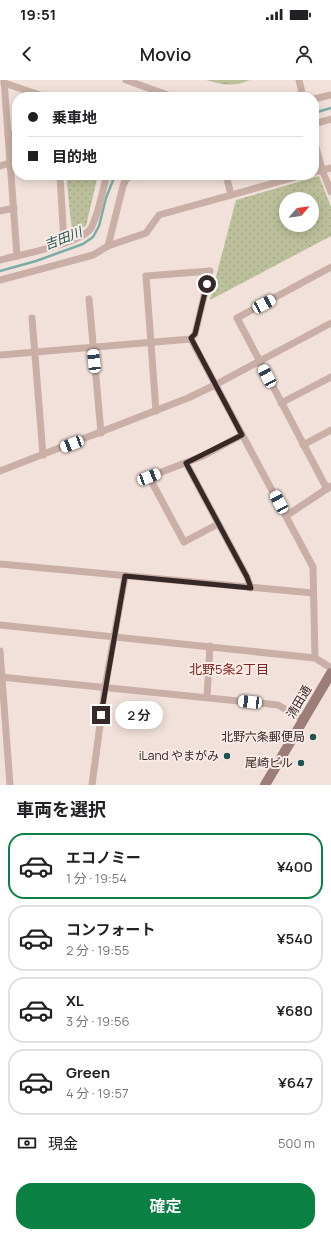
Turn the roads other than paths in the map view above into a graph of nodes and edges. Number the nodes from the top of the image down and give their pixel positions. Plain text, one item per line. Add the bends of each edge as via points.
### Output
1 (126, 80) edge
2 (300, 80) edge
3 (4, 81) edge
4 (33, 92) edge
5 (159, 92) edge
6 (302, 92) edge
7 (331, 95) edge
8 (319, 98) edge
9 (3, 119) edge
10 (331, 119) edge
11 (319, 123) edge
12 (8, 134) junction
13 (12, 134) edge
14 (319, 158) edge
15 (10, 163) junction
16 (0, 166) edge
17 (331, 168) edge
18 (322, 170) junction
19 (319, 171) edge
20 (60, 180) edge
21 (106, 180) edge
22 (126, 180) edge
23 (227, 180) edge
24 (285, 180) edge
25 (331, 192) edge
26 (231, 195) junction
27 (14, 208) junction
28 (0, 211) edge
29 (64, 244) junction
30 (108, 246) junction
31 (17, 256) junction
32 (0, 260) edge
33 (331, 267) edge
34 (0, 280) edge
35 (89, 299) dead end
36 (32, 318) dead end
37 (331, 323) edge
38 (191, 338) junction
39 (151, 342) junction
40 (92, 347) junction
41 (35, 352) junction
42 (0, 354) edge
43 (259, 362) junction
44 (331, 376) edge
45 (216, 385) junction
46 (281, 403) junction
47 (156, 411) junction
48 (331, 430) edge
49 (101, 433) junction
50 (242, 435) junction
51 (304, 445) junction
52 (43, 455) junction
53 (186, 463) junction
54 (0, 471) edge
55 (329, 487) edge
56 (286, 516) junction
57 (218, 524) junction
58 (0, 564) edge
59 (125, 576) junction
60 (251, 588) junction
61 (313, 593) junction
62 (0, 625) edge
63 (114, 636) junction
64 (210, 646) junction
65 (0, 652) edge
66 (315, 658) junction
67 (331, 668) edge
68 (331, 674) edge
69 (1, 677) edge
70 (105, 687) junction
71 (207, 697) junction
72 (304, 720) junction
73 (10, 785) edge
74 (92, 785) edge
75 (265, 785) edge

1 - 5 street
2 - 6 street
3 - 4 street
3 - 9 street
7 - 8 street
9 - 12 street
10 - 11 street
12 - 13 street
12 - 15 street
14 - 18 street
15 - 16 street
15 - 27 street
17 - 18 street
18 - 19 street
18 - 25 street
20 - 29 street
21 - 29 street via 92,227 84,236
22 - 30 street
23 - 26 street
24 - 26 street
26 - 30 street via 160,215 146,233
27 - 28 street
27 - 31 street
29 - 31 street
30 - 34 street via 92,255
31 - 32 street
33 - 43 street via 237,318
35 - 40 street
36 - 41 street
37 - 43 street
38 - 39 street
38 - 39 street via 195,334 210,271 146,276
38 - 45 street
39 - 40 street
39 - 47 street
40 - 41 street
40 - 49 street
41 - 42 street
41 - 52 street
43 - 45 street
43 - 46 street
44 - 46 street
45 - 47 street
45 - 50 street
46 - 51 street
47 - 49 street
48 - 51 street
49 - 52 street
50 - 53 street
50 - 56 street
51 - 55 street
52 - 54 street
53 - 57 street
53 - 57 street via 149,477 184,542
55 - 56 street
56 - 61 street via 313,567
57 - 60 street
58 - 59 street
59 - 60 street
59 - 63 street
60 - 61 street
61 - 66 street
62 - 63 street
63 - 64 street
63 - 70 street
64 - 66 street
64 - 71 street
65 - 69 street
66 - 67 street
68 - 72 street, 清田通
69 - 70 street
69 - 73 street
70 - 71 street
70 - 74 street
71 - 72 street via 278,704
72 - 75 street, 清田通

